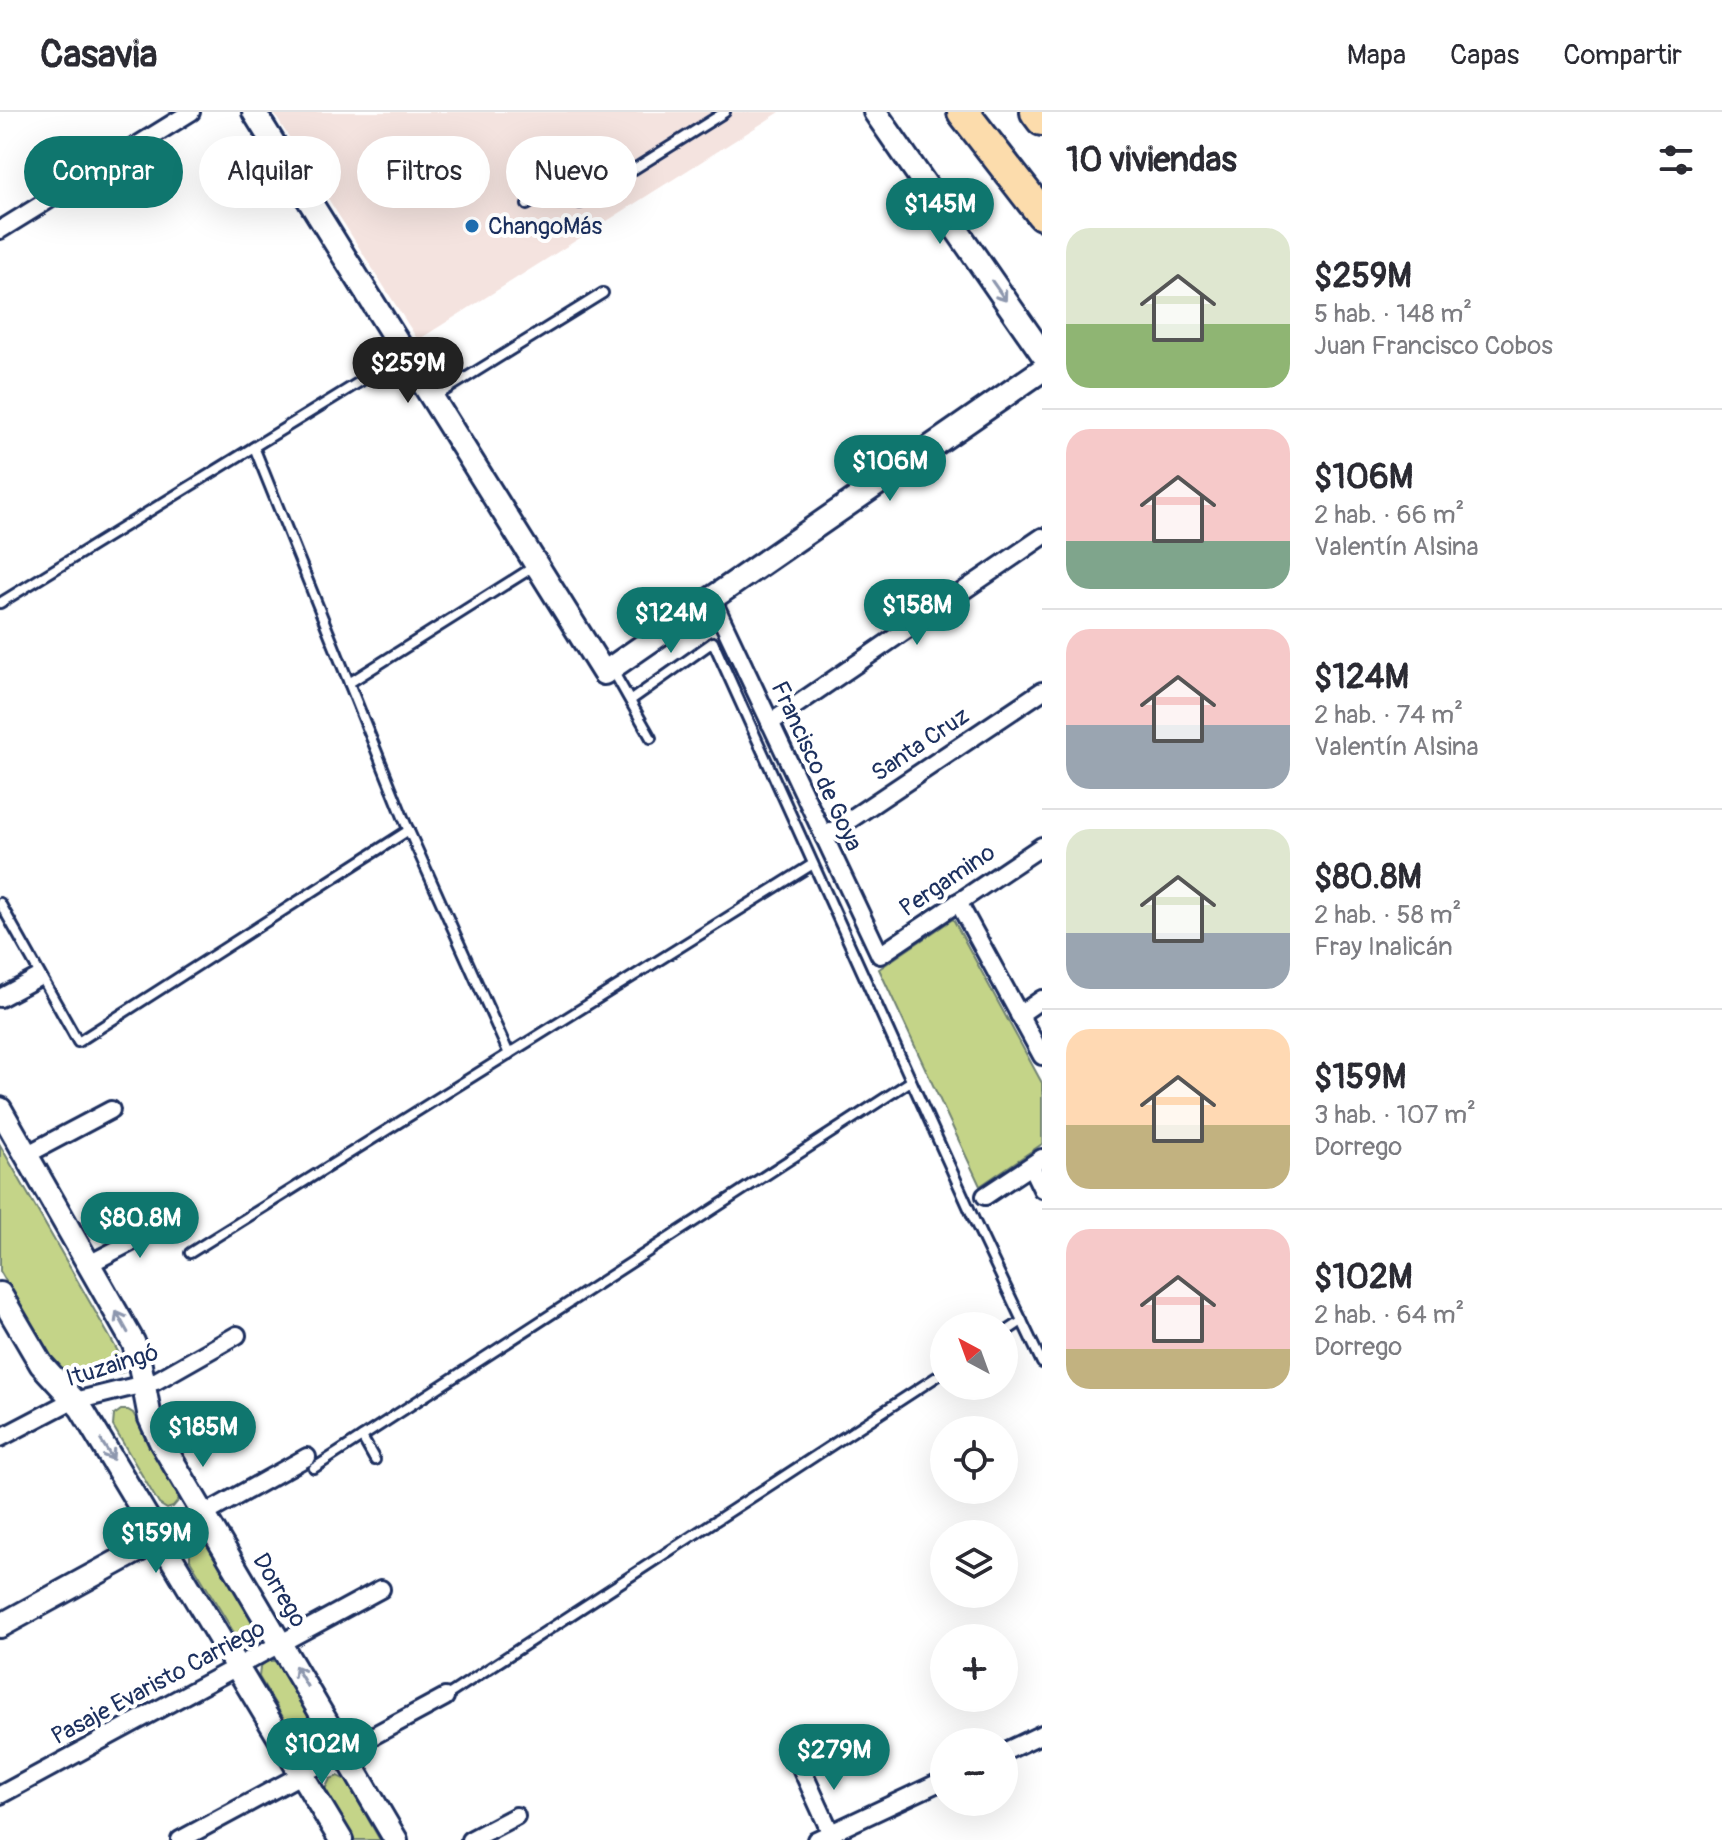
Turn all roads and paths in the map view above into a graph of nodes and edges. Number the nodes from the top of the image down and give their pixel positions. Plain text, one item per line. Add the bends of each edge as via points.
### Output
1 (191, 112) edge
2 (254, 112) edge
3 (725, 112) edge
4 (875, 112) edge
5 (963, 112) edge
6 (1036, 112) edge
7 (1042, 120) edge
8 (637, 167) edge
9 (1042, 214) edge
10 (0, 230) edge
11 (603, 293) dead end
12 (1042, 353) edge
13 (379, 370) dead end
14 (1042, 370) edge
15 (431, 399) junction
16 (254, 447) junction
17 (1042, 537) edge
18 (536, 566) junction
19 (712, 599) junction
20 (0, 603) edge
21 (608, 670) junction
22 (349, 683) junction
23 (1042, 691) edge
24 (631, 700) junction
25 (770, 723) junction
26 (651, 738) dead end
27 (409, 830) junction
28 (824, 837) junction
29 (1042, 846) edge
30 (813, 864) junction
31 (958, 902) junction
32 (0, 903) edge
33 (880, 955) joint
34 (37, 978) dead end
35 (0, 998) edge
36 (1042, 999) edge
37 (1019, 1015) junction
38 (509, 1054) junction
39 (1042, 1056) edge
40 (911, 1081) junction
41 (0, 1109) edge
42 (111, 1110) dead end
43 (26, 1155) junction
44 (1036, 1162) edge
45 (1042, 1189) edge
46 (985, 1196) dead end
47 (172, 1221) dead end
48 (190, 1253) dead end
49 (89, 1264) junction
50 (0, 1294) edge
51 (1022, 1321) junction
52 (1018, 1324) edge
53 (237, 1335) dead end
54 (1042, 1363) edge
55 (930, 1381) edge
56 (143, 1385) junction
57 (76, 1401) junction
58 (362, 1437) junction
59 (0, 1438) edge
60 (375, 1460) dead end
61 (310, 1463) joint
62 (203, 1515) junction
63 (161, 1538) junction
64 (381, 1589) dead end
65 (0, 1626) edge
66 (282, 1643) junction
67 (238, 1666) junction
68 (445, 1697) joint
69 (1042, 1734) edge
70 (1018, 1745) edge
71 (345, 1751) junction
72 (798, 1761) dead end
73 (301, 1774) junction
74 (930, 1787) edge
75 (0, 1795) edge
76 (516, 1816) dead end
77 (827, 1838) edge
78 (180, 1840) edge
79 (341, 1840) edge
80 (396, 1840) edge
81 (470, 1840) edge

1 - 10 street
2 - 15 main road
3 - 8 lane
4 -> 12 main road
5 - 9 highway
6 - 7 highway
11 - 15 lane
13 - 16 lane
14 - 19 main road
15 - 18 main road
16 - 20 lane
16 - 22 lane
17 - 25 street
18 - 21 main road
18 - 22 lane
19 - 21 main road
19 - 25 street, Francisco de Goya
21 - 24 lane
22 - 27 lane
23 - 28 street, Santa Cruz
24 - 26 lane
24 - 30 lane via 713,642
25 - 28 street, Francisco de Goya
27 - 32 lane via 78,1042
27 - 38 lane
28 - 33 street, Francisco de Goya
29 - 31 street, Pergamino
30 - 38 lane
30 - 40 lane
31 - 33 street, Pergamino
31 - 37 street
34 - 35 street
36 - 37 street
37 - 39 street
38 - 48 lane
40 - 51 lane
40 - 58 lane
41 - 43 main road, Dorrego
42 - 43 street
43 - 49 main road, Dorrego
44 - 45 street
44 - 46 street
47 - 49 street
56 -> 49 main road, Dorrego via 133,1342
50 - 57 main road via 41,1364
51 - 52 lane
51 - 54 lane
53 - 56 street, Ituzaingó
55 - 68 lane
56 - 57 street, Ituzaingó
56 - 62 main road, Dorrego via 161,1442
57 - 59 street, Ituzaingó
57 -> 63 main road
58 - 60 lane
58 - 61 lane
61 - 62 street
62 - 63 main road
62 - 66 main road, Dorrego
63 - 65 main road
63 - 67 main road
64 - 66 street, Pasaje Evaristo Carriego
66 - 67 street, Pasaje Evaristo Carriego
71 -> 66 main road, Dorrego
67 - 73 main road
67 - 75 street, Pasaje Evaristo Carriego
68 - 71 street
69 - 70 street
71 - 73 street
71 - 80 main road, Dorrego
72 - 77 street
73 - 78 street
73 - 79 main road
74 - 77 street
76 - 81 street

